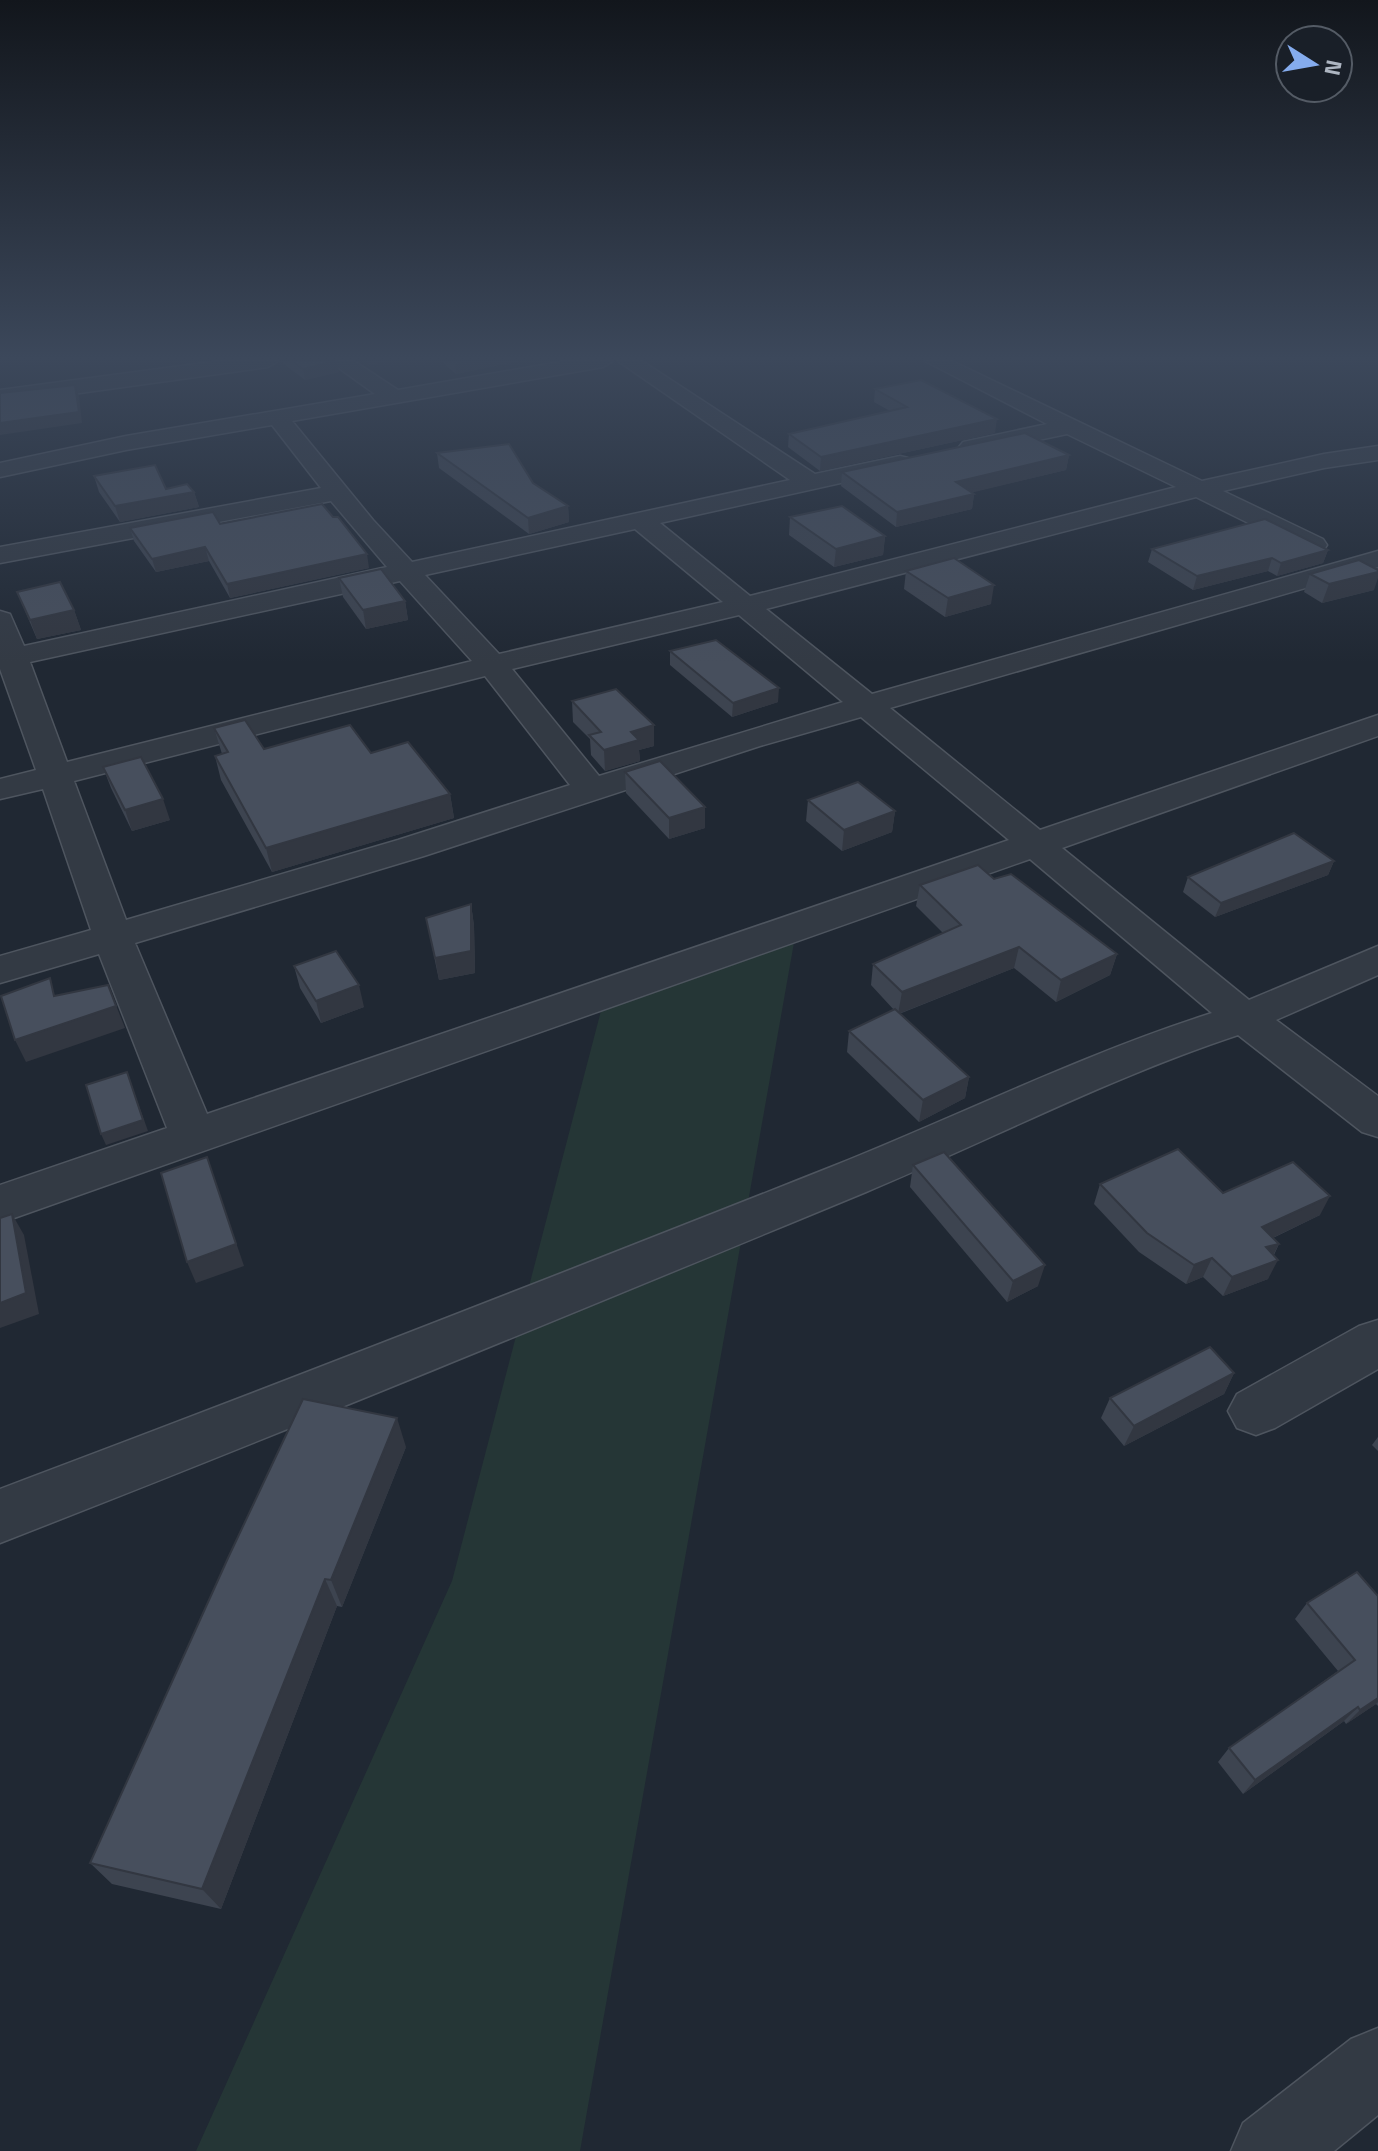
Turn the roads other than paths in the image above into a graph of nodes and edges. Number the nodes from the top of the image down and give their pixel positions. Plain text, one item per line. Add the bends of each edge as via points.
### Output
1 (40, 461) edge
2 (313, 461) edge
3 (779, 461) edge
4 (904, 461) edge
5 (1137, 461) edge
6 (1322, 461) edge
7 (0, 470) edge
8 (810, 482) junction
9 (1195, 490) junction
10 (337, 492) junction
11 (639, 519) junction
12 (0, 555) edge
13 (1371, 567) edge
14 (404, 570) junction
15 (747, 605) junction
16 (0, 620) edge
17 (6, 658) edge
18 (492, 665) junction
19 (868, 706) junction
20 (1378, 725) edge
21 (57, 774) junction
22 (590, 788) junction
23 (0, 789) edge
24 (1037, 845) junction
25 (113, 938) junction
26 (1378, 959) edge
27 (0, 970) edge
28 (1244, 1018) junction
29 (1378, 1120) edge
30 (193, 1137) junction
31 (0, 1204) edge
32 (1378, 1342) edge
33 (1256, 1411) dead end
34 (0, 1516) edge
35 (1378, 2066) edge
36 (1271, 2151) edge

1 - 7 street
2 - 10 street
3 - 8 street
4 - 8 street
5 - 9 street
6 - 9 street
8 - 11 street
9 - 13 street
9 - 15 street
10 - 12 street
10 - 14 street
11 - 14 street
11 - 15 street
13 - 19 street
14 - 17 street
14 - 18 street
15 - 18 street
15 - 19 street
16 - 17 street
17 - 21 street
18 - 21 street
18 - 22 street
19 - 22 street
19 - 24 street
20 - 24 street
21 - 23 street
21 - 25 street
22 - 25 street
24 - 28 street
24 - 30 street
25 - 27 street
25 - 30 street
26 - 28 street
28 - 29 street
28 - 34 street via 1166,1043 910,1154
30 - 31 street
32 - 33 street
35 - 36 street

